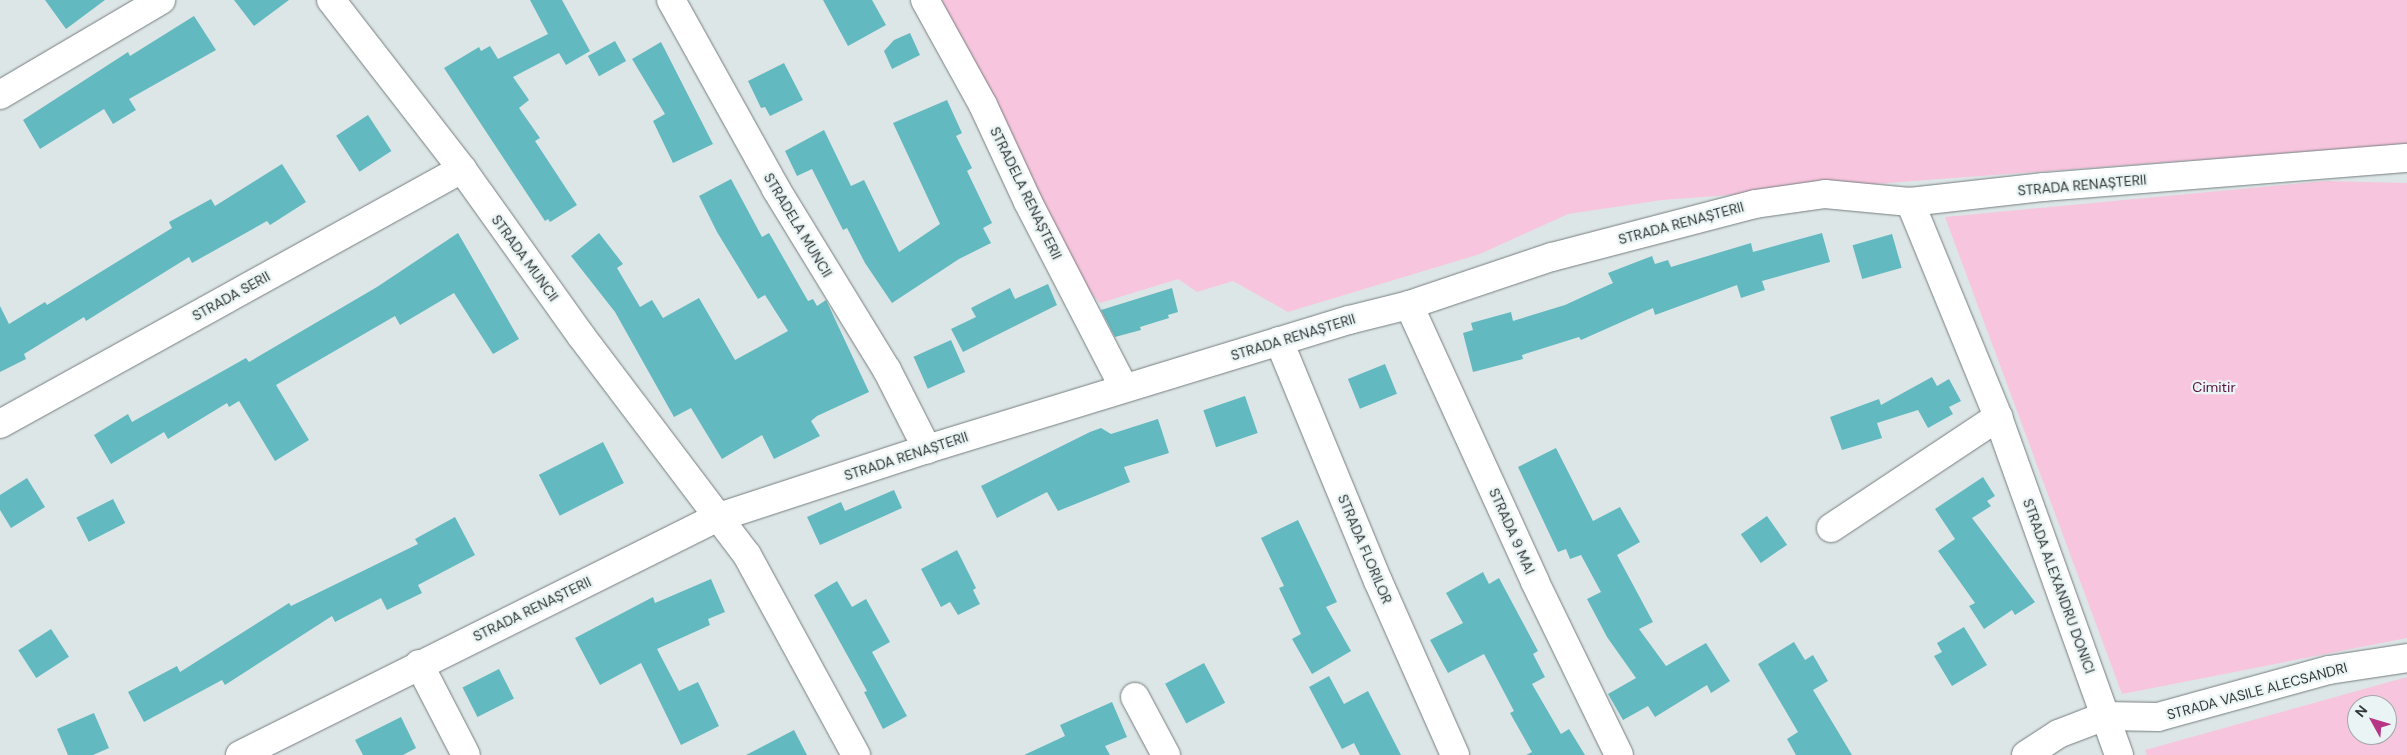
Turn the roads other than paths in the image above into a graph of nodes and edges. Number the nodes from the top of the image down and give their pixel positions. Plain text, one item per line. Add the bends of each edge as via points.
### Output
1 (161, 0) edge
2 (331, 0) edge
3 (671, 0) edge
4 (925, 0) edge
5 (0, 95) edge
6 (2407, 158) edge
7 (462, 169) junction
8 (1910, 202) junction
9 (1409, 304) junction
10 (1279, 341) junction
11 (1124, 388) junction
12 (1998, 418) junction
13 (0, 424) edge
14 (927, 448) junction
15 (716, 518) junction
16 (1830, 528) dead end
17 (2407, 658) edge
18 (419, 664) junction
19 (1136, 697) dead end
20 (2105, 716) junction
21 (240, 755) edge
22 (466, 755) edge
23 (856, 755) edge
24 (1166, 755) edge
25 (1455, 755) edge
26 (1619, 755) edge
27 (2026, 755) edge
28 (2118, 755) edge

1 - 5 street
2 - 7 street, STRADA MUNCII
3 - 14 street, STRADELA MUNCII via 776,189 887,370
4 - 11 street, STRADELA RENAȘTERII via 983,105 1011,168
6 - 8 street, STRADA RENAȘTERII via 2044,187
7 - 13 street, STRADA SERII
7 - 15 street, STRADA MUNCII
8 - 9 street, STRADA RENAȘTERII via 1825,194 1755,204 1552,257
8 - 12 street, STRADA ALEXANDRU DONICI
9 - 10 street, STRADA RENAȘTERII
9 - 26 street, STRADA 9 MAI via 1535,582
10 - 11 street, STRADA RENAȘTERII
10 - 25 street, STRADA FLORILOR via 1378,581
11 - 14 street, STRADA RENAȘTERII
12 - 16 street
12 - 20 street, STRADA ALEXANDRU DONICI
14 - 15 street, STRADA RENAȘTERII
15 - 18 street, STRADA RENAȘTERII
15 - 23 street, STRADA MUNCII via 747,555
17 - 20 street, STRADA VASILE ALECSANDRI via 2329,670 2158,717
18 - 21 street, STRADA RENAȘTERII
18 - 22 street
19 - 24 street
20 - 27 street, STRADA VASILE ALECSANDRI via 2058,734
20 - 28 street, STRADA ALEXANDRU DONICI

